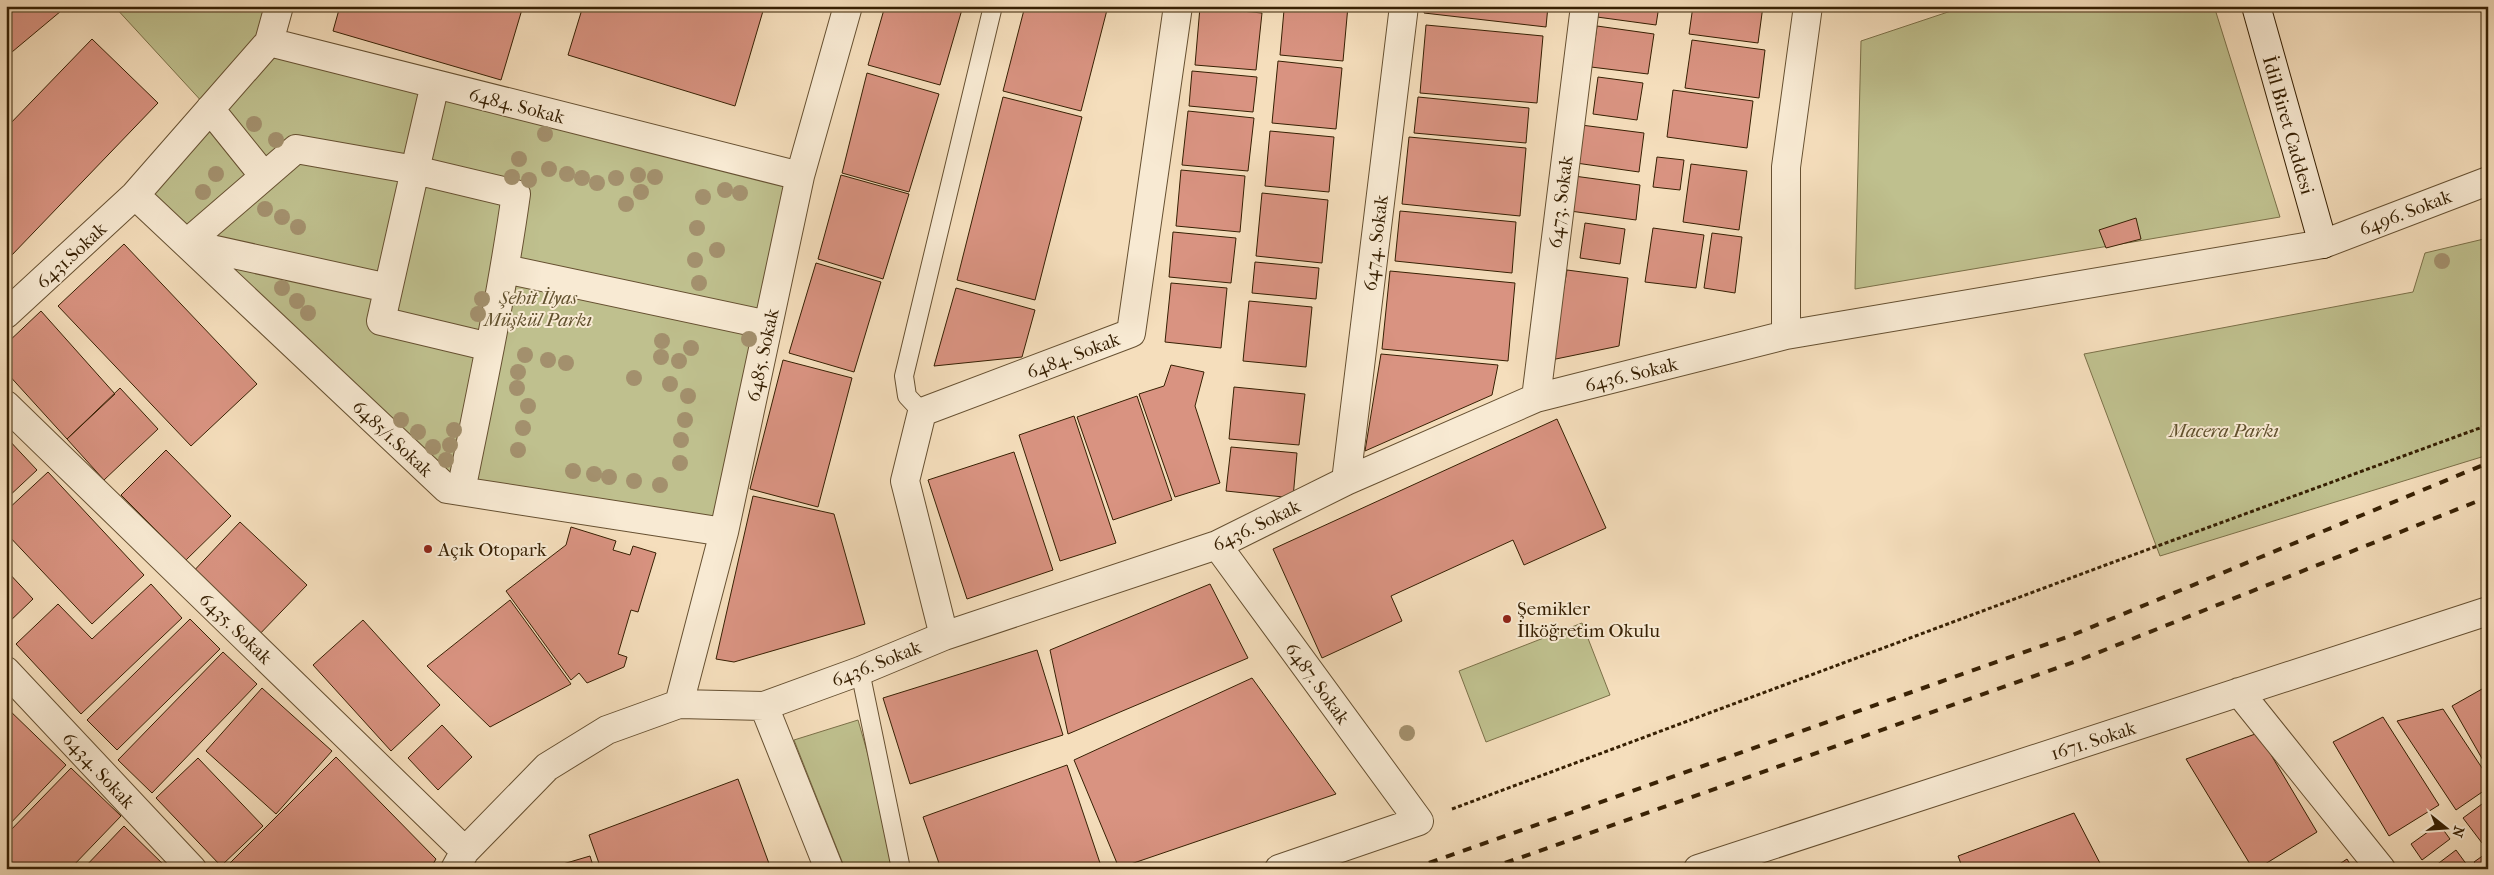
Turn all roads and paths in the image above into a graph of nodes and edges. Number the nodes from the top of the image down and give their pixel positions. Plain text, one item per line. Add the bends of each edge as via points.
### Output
1 (279, 6) edge
2 (848, 6) edge
3 (993, 6) edge
4 (1178, 6) edge
5 (1404, 6) edge
6 (1585, 6) edge
7 (1808, 6) edge
8 (2256, 6) edge
9 (269, 42) junction
10 (434, 84) junction
11 (210, 109) junction
12 (414, 170) junction
13 (264, 176) junction
14 (800, 176) junction
15 (2488, 181) edge
16 (135, 195) junction
17 (187, 243) junction
18 (2323, 244) junction
19 (505, 269) junction
20 (388, 288) junction
21 (6, 314) edge
22 (768, 324) junction
23 (1786, 335) junction
24 (490, 348) junction
25 (1536, 398) junction
26 (6, 406) edge
27 (922, 412) junction
28 (2488, 425) edge
29 (1346, 481) junction
30 (461, 490) junction
31 (724, 532) junction
32 (1217, 545) junction
33 (2488, 611) edge
34 (944, 636) junction
35 (6, 671) edge
36 (860, 671) junction
37 (2239, 692) junction
38 (679, 704) junction
39 (764, 706) junction
40 (1419, 822) junction
41 (460, 860) edge
42 (192, 869) edge
43 (829, 869) edge
44 (901, 869) edge
45 (1279, 869) edge
46 (1698, 869) edge
47 (2381, 869) edge

1 - 9 street
2 - 14 street, 6485. Sokak
3 - 27 lane via 904,376 907,396
4 - 27 street, 6484. Sokak via 1131,333
5 - 29 street, 6474. Sokak
6 - 25 street, 6473. Sokak
7 - 23 street via 1786,167
8 - 18 street, İdil Biret Caddesi
9 - 10 street, 6484. Sokak
9 - 11 street, 6431.Sokak
10 - 12 street
10 - 14 street, 6484. Sokak
11 - 13 street
11 - 16 street, 6431.Sokak
12 - 13 street via 296,149
12 - 19 street via 516,194
12 - 20 street
13 - 17 street
14 - 22 street, 6485. Sokak
15 - 18 street, 6496. Sokak
16 - 17 street, 6485/1.Sokak
16 - 21 street, 6431.Sokak
17 - 20 street
17 - 30 street, 6485/1.Sokak via 448,489
18 - 23 street, 6496. Sokak
19 - 22 street
19 - 24 street
20 - 24 street via 381,321
22 - 31 street, 6485. Sokak
23 - 25 street, 6436. Sokak
24 - 30 street
25 - 29 street, 6436. Sokak
26 - 41 street, 6435. Sokak
27 - 34 street via 905,481
28 - 40 path
29 - 32 street, 6436. Sokak
30 - 31 street, 6485/1.Sokak
31 - 38 street, 6485. Sokak
32 - 34 street, 6436. Sokak
32 - 40 street, 6487. Sokak
33 - 37 street, 1671. Sokak
34 - 36 street, 6436. Sokak
35 - 42 street, 6434. Sokak
36 - 39 street, 6436. Sokak
36 - 44 lane
37 - 46 street, 1671. Sokak
37 - 47 street
38 - 39 street, 6436. Sokak
38 - 41 street, 6436. Sokak via 606,730 547,767
39 - 43 street
40 - 45 street

